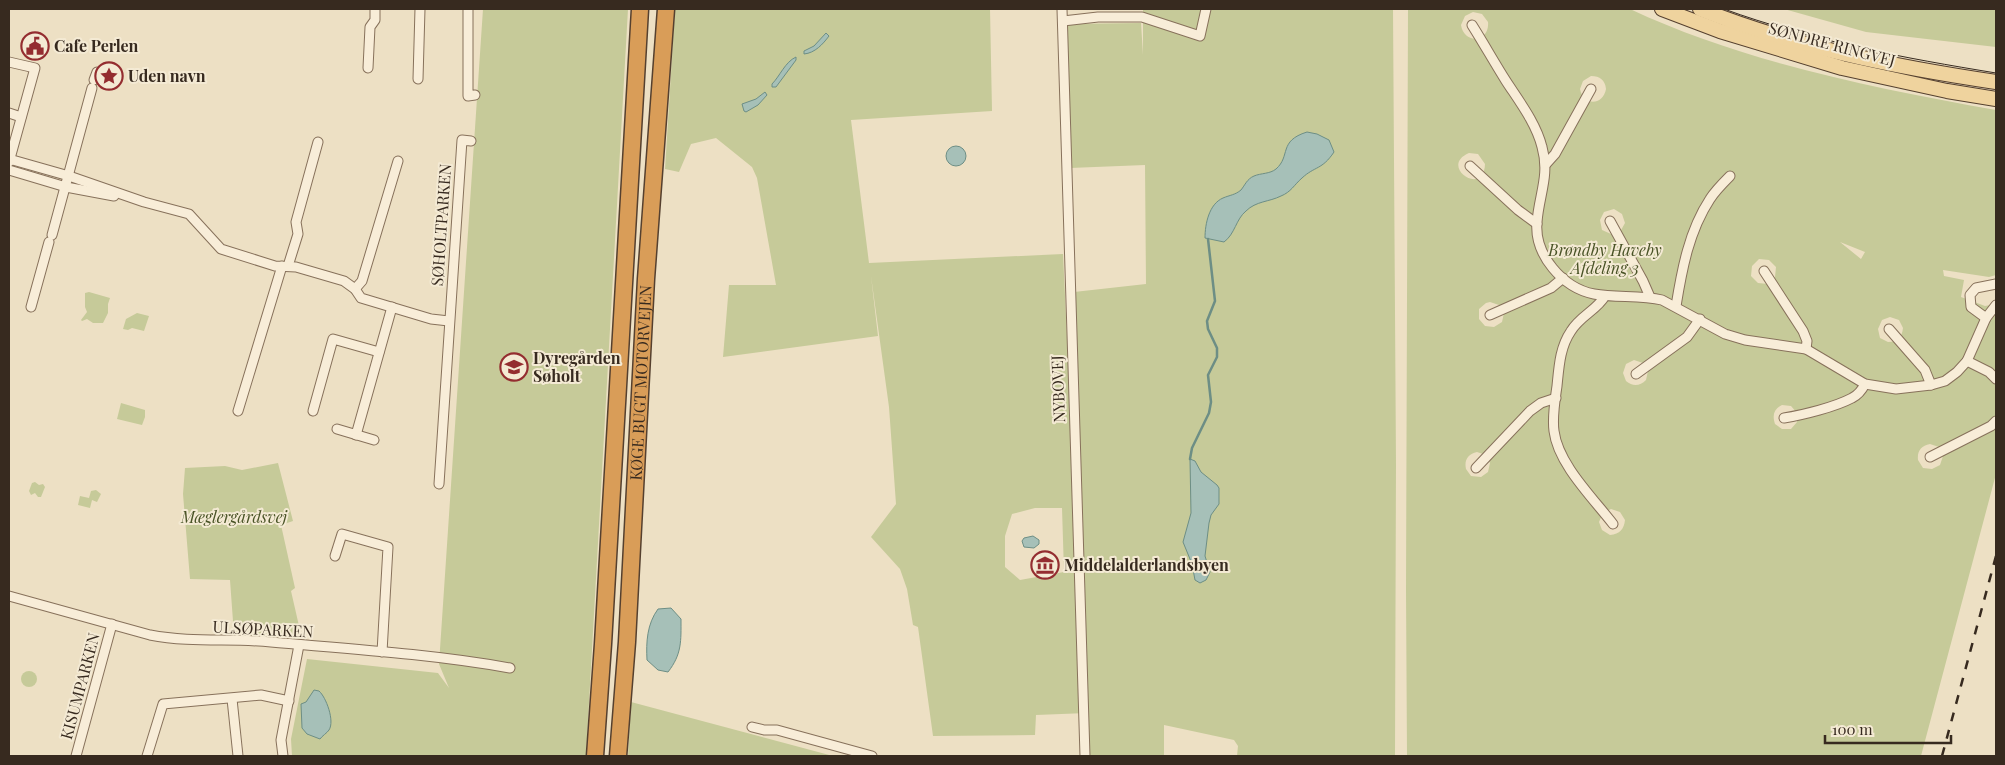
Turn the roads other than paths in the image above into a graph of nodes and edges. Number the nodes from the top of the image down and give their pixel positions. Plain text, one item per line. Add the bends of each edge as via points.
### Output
1 (375, 9) edge
2 (420, 9) edge
3 (468, 9) edge
4 (640, 9) edge
5 (666, 9) edge
6 (1062, 9) edge
7 (1206, 9) edge
8 (1662, 9) edge
9 (1700, 9) edge
10 (1063, 21) junction
11 (1472, 25) dead end
12 (9, 62) edge
13 (368, 68) dead end
14 (418, 79) dead end
15 (94, 80) dead end
16 (1996, 82) edge
17 (1591, 90) dead end
18 (475, 96) dead end
19 (1996, 99) edge
20 (9, 113) edge
21 (21, 116) junction
22 (471, 141) dead end
23 (318, 142) dead end
24 (9, 160) edge
25 (398, 161) dead end
26 (1546, 164) junction
27 (1470, 166) dead end
28 (9, 170) edge
29 (69, 176) junction
30 (1730, 176) dead end
31 (66, 187) junction
32 (144, 202) junction
33 (1610, 221) dead end
34 (195, 222) junction
35 (1537, 224) junction
36 (192, 232) dead end
37 (285, 266) junction
38 (1764, 271) dead end
39 (1563, 278) junction
40 (1996, 284) edge
41 (355, 289) junction
42 (1605, 296) junction
43 (1650, 297) junction
44 (1996, 305) edge
45 (1676, 306) junction
46 (31, 307) dead end
47 (392, 307) junction
48 (1490, 315) dead end
49 (1986, 318) junction
50 (1700, 319) junction
51 (450, 321) junction
52 (1889, 329) dead end
53 (1806, 349) junction
54 (379, 352) junction
55 (1967, 362) junction
56 (1636, 374) dead end
57 (1996, 379) edge
58 (1864, 384) junction
59 (1931, 385) junction
60 (1556, 398) junction
61 (238, 411) dead end
62 (313, 411) dead end
63 (1784, 418) dead end
64 (1996, 421) edge
65 (337, 429) dead end
66 (356, 435) junction
67 (374, 440) dead end
68 (1930, 457) dead end
69 (1476, 468) dead end
70 (439, 484) dead end
71 (1613, 524) dead end
72 (335, 556) dead end
73 (12, 596) edge
74 (112, 624) junction
75 (299, 645) junction
76 (382, 652) junction
77 (510, 668) dead end
78 (232, 698) junction
79 (289, 700) junction
80 (752, 728) dead end
81 (76, 756) edge
82 (147, 756) edge
83 (238, 756) edge
84 (283, 756) edge
85 (595, 756) edge
86 (618, 756) edge
87 (872, 756) edge
88 (1085, 756) edge

1 - 13 street via 375,20 370,27
2 - 14 street
3 - 18 street via 468,96
4 - 85 highway, KØGE BUGT MOTORVEJEN
5 - 86 highway, KØGE BUGT MOTORVEJEN via 646,279
6 - 10 street, NYBOVEJ
7 - 10 street via 1200,36 1142,17
8 - 19 main road, SØNDRE RINGVEJ via 1720,31 1842,68
9 - 16 main road, SØNDRE RINGVEJ via 1844,54
10 - 88 street, NYBOVEJ
11 - 26 street via 1536,131
12 - 21 street via 35,68
15 - 29 street
17 - 26 street
20 - 21 street
21 - 24 street
22 - 51 street, SØHOLTPARKEN via 462,140
23 - 37 street via 296,222 298,234
24 - 29 street
25 - 41 street via 362,281
26 - 35 street
27 - 35 street
28 - 31 street
29 - 31 street
29 - 32 street
30 - 45 street via 1710,199 1697,224 1687,251
31 - 32 street
31 - 46 street
32 - 34 street via 189,214
33 - 43 street
34 - 36 street
34 - 37 street via 221,249
35 - 39 street via 1544,256
37 - 41 street via 344,281
37 - 61 street
38 - 53 street via 1803,331
39 - 42 street via 1581,290
39 - 48 street via 1551,288
40 - 49 street via 1976,288 1970,295 1971,307
41 - 47 street via 361,298
42 - 43 street
42 - 60 street via 1601,304 1572,330 1563,345
43 - 45 street
44 - 49 street
45 - 50 street
47 - 51 street via 431,319
47 - 54 street
49 - 55 street
50 - 53 street via 1725,334 1745,340
50 - 56 street via 1686,338
51 - 70 street, SØHOLTPARKEN
52 - 59 street via 1925,370
53 - 58 street
54 - 62 street via 333,339
54 - 66 street
55 - 57 street
55 - 59 street via 1945,381
58 - 59 street via 1896,389
58 - 63 street via 1852,398
60 - 69 street via 1530,411
60 - 71 street via 1554,432 1558,449
64 - 68 street
65 - 66 street
66 - 67 street
72 - 76 street via 342,534 388,547
73 - 74 street, ULSØPARKEN
74 - 75 street, ULSØPARKEN via 186,641
74 - 81 street, KISUMPARKEN
75 - 76 street, ULSØPARKEN
75 - 79 street
76 - 77 street, ULSØPARKEN
78 - 79 street via 261,695
78 - 82 street via 163,704
78 - 83 street
79 - 84 street via 281,740
80 - 87 street via 777,730

